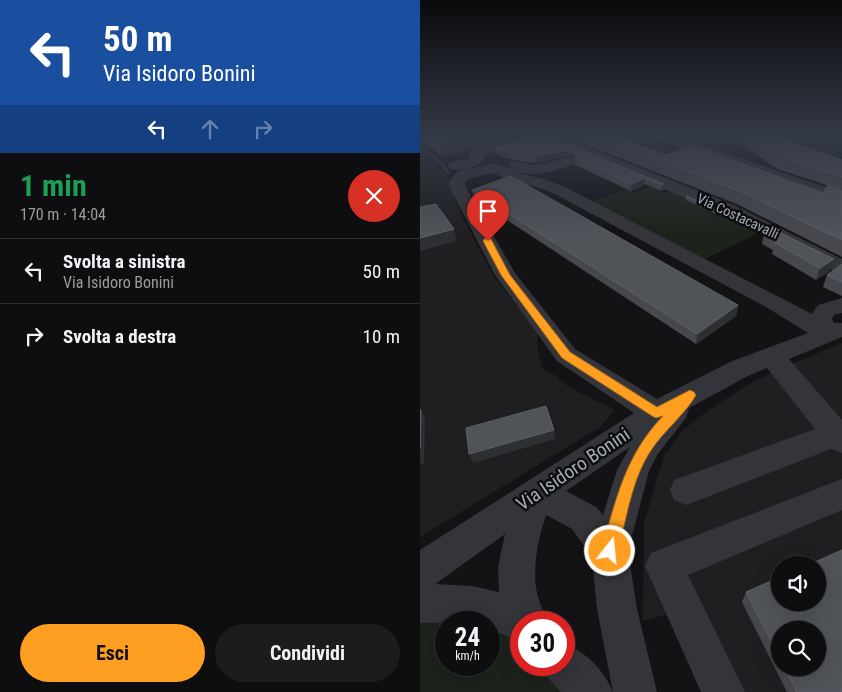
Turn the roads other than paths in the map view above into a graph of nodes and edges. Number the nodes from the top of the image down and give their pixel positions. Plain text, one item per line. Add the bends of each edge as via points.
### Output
1 (493, 168) edge
2 (496, 168) edge
3 (525, 168) edge
4 (545, 168) edge
5 (628, 168) edge
6 (748, 168) edge
7 (758, 168) edge
8 (842, 199) edge
9 (842, 206) edge
10 (842, 267) edge
11 (842, 305) edge
12 (835, 331) edge
13 (772, 356) junction
14 (690, 395) junction
15 (656, 413) junction
16 (840, 435) edge
17 (686, 490) dead end
18 (537, 493) junction
19 (842, 494) edge
20 (610, 551) junction
21 (420, 572) edge
22 (420, 603) edge
23 (524, 611) edge
24 (510, 615) edge
25 (575, 675) edge
26 (591, 692) edge
27 (635, 692) edge
28 (723, 692) edge

1 - 15 street via 464,174 457,181 506,275 566,355
2 - 12 street via 516,178 559,190
3 - 4 street via 531,171
5 - 10 street, Via Costacavalli via 730,210
6 - 9 street
7 - 8 street
11 - 12 street via 826,310 820,319
12 - 13 street, Via Isidoro Bonini
13 - 14 street, Via Isidoro Bonini
13 - 16 street
14 - 15 street, Via Isidoro Bonini
14 - 20 street via 661,426 632,470
15 - 18 street, Via Isidoro Bonini
16 - 17 street
18 - 20 street via 584,518
18 - 21 street, Via Isidoro Bonini
18 - 23 street via 522,535 517,569 518,592
19 - 28 street via 664,566
20 - 27 street via 617,609
22 - 24 street via 470,604
25 - 26 street

